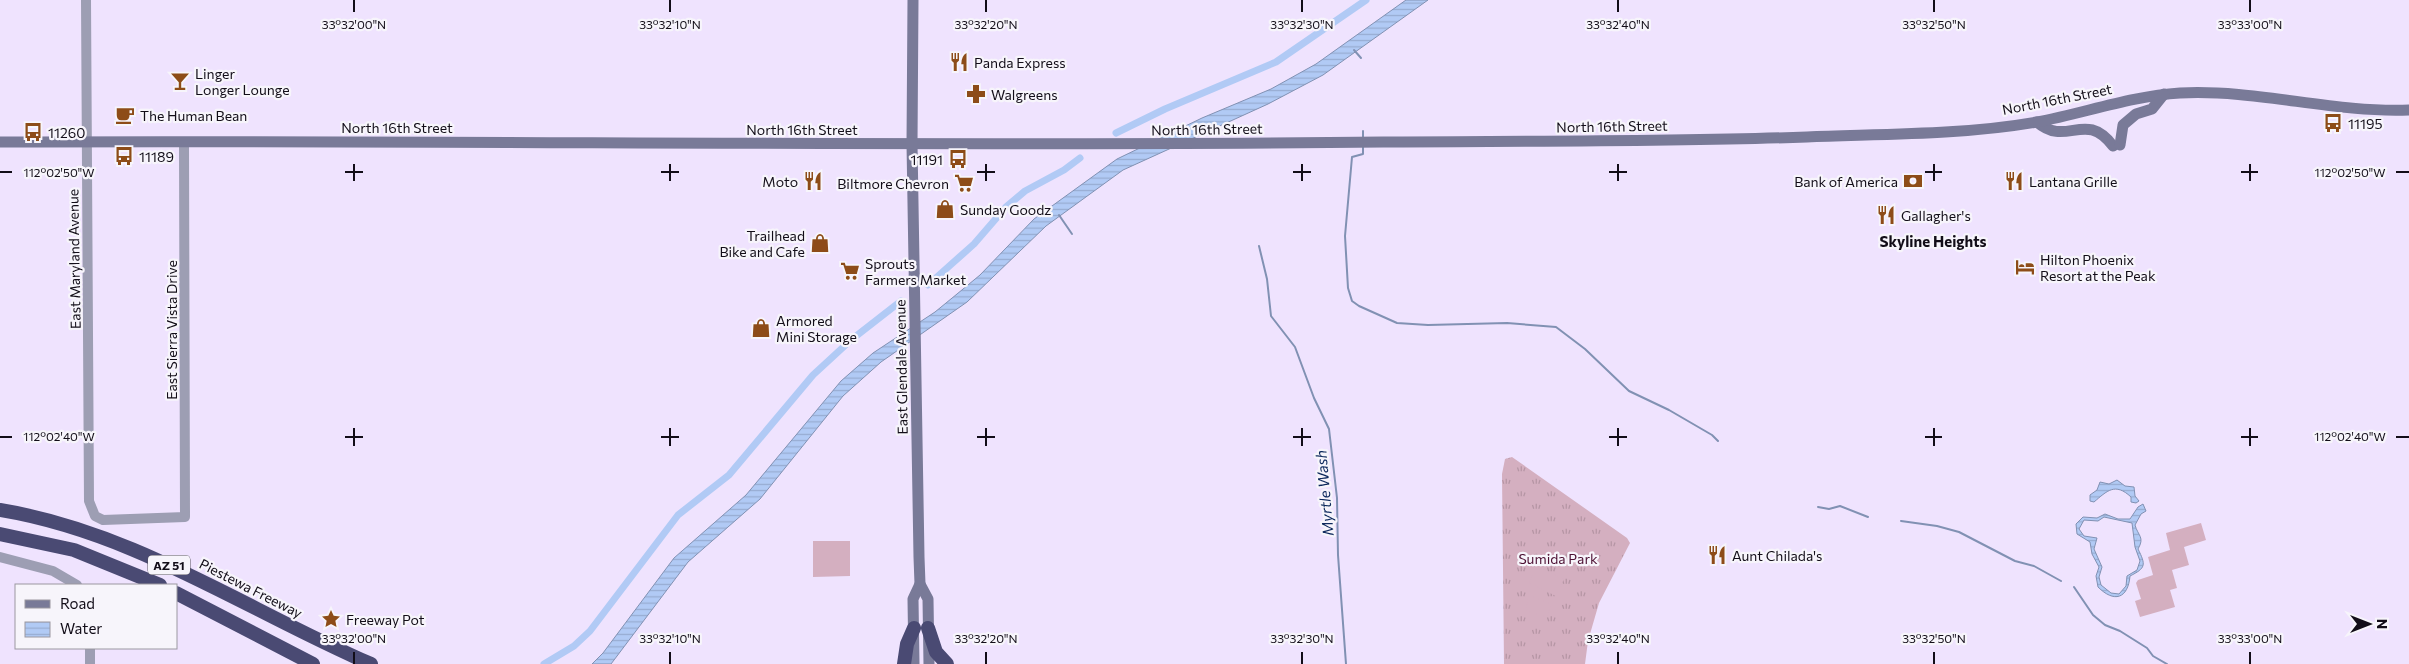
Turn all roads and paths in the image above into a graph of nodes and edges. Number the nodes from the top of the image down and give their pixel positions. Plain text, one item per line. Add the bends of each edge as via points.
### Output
1 (86, 0) edge
2 (912, 0) edge
3 (2164, 94) junction
4 (2409, 110) edge
5 (2037, 122) junction
6 (0, 142) edge
7 (86, 142) junction
8 (184, 142) junction
9 (912, 144) junction
10 (0, 510) edge
11 (185, 517) joint
12 (0, 534) edge
13 (0, 557) edge
14 (75, 584) edge
15 (158, 584) edge
16 (920, 584) junction
17 (178, 594) edge
18 (914, 628) junction
19 (928, 628) junction
20 (90, 649) edge
21 (90, 664) edge
22 (313, 664) edge
23 (371, 664) edge
24 (904, 664) edge
25 (914, 664) edge
26 (929, 664) edge
27 (947, 664) edge

1 - 7 street, East Maryland Avenue
2 - 9 main road, East Glendale Avenue
3 - 4 main road, North 16th Street via 2214,93 2358,110
3 - 5 main road, North 16th Street
3 - 5 main road via 2152,109 2136,114 2123,125 2117,145 2093,128 2061,133 2047,130
5 - 9 main road, North 16th Street via 1960,130 1658,141
6 - 7 main road, North 16th Street
7 - 8 main road, North 16th Street
7 - 11 street, East Maryland Avenue via 89,501 95,516 111,520
8 - 9 main road, North 16th Street
8 - 11 street, East Sierra Vista Drive
9 - 16 main road, East Glendale Avenue
10 - 23 highway, Piestewa Freeway / AZ 51 via 77,528 134,549
12 - 15 highway, AZ 51 via 74,550
13 - 14 street via 54,571
16 - 18 main road, East Glendale Avenue via 913,599
16 - 19 main road, East Glendale Avenue via 928,599
17 - 22 highway, AZ 51
18 - 24 highway
18 - 25 main road, East Glendale Avenue
19 - 26 main road, East Glendale Avenue
19 - 27 highway via 936,652
20 - 21 street

